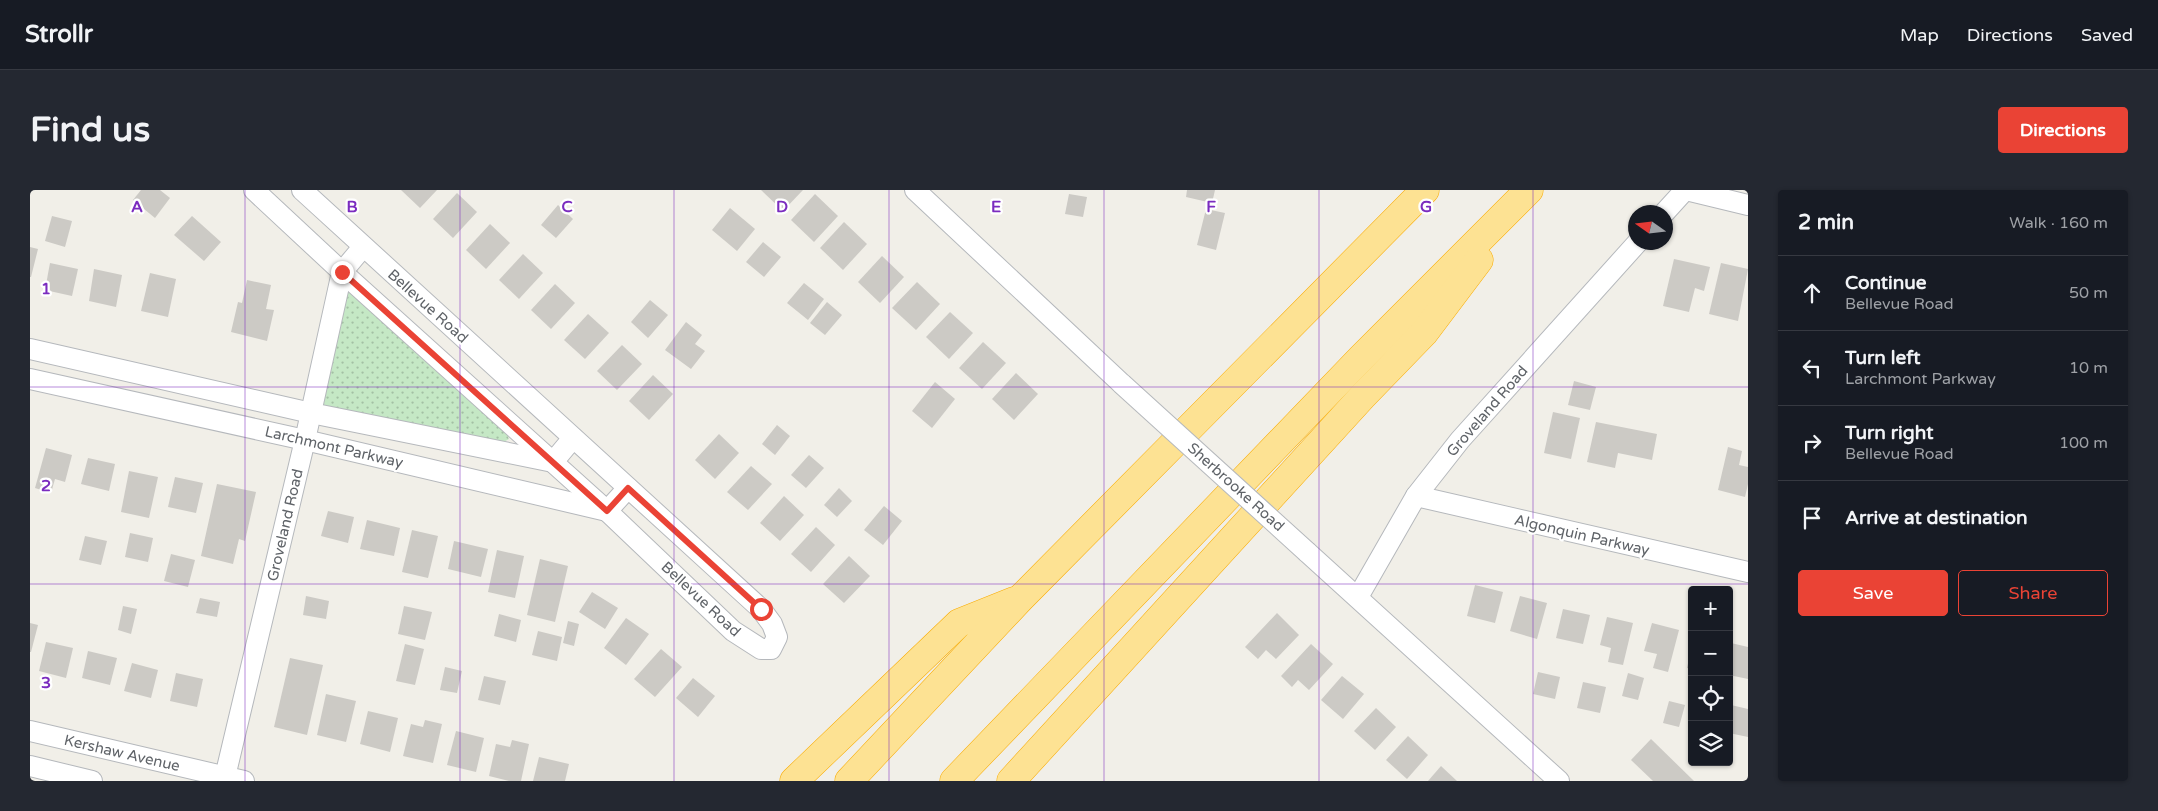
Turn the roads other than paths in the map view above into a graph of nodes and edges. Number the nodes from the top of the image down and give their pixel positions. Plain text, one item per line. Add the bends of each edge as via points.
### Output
1 (254, 190) edge
2 (302, 190) edge
3 (915, 190) edge
4 (1425, 190) edge
5 (1530, 190) edge
6 (1686, 190) edge
7 (1672, 205) edge
8 (1748, 205) edge
9 (364, 247) junction
10 (1631, 250) edge
11 (342, 272) junction
12 (30, 349) edge
13 (30, 379) edge
14 (311, 413) junction
15 (573, 438) junction
16 (305, 440) junction
17 (554, 462) junction
18 (628, 488) junction
19 (1416, 496) junction
20 (607, 511) junction
21 (1748, 572) edge
22 (1358, 597) junction
23 (1020, 599) junction
24 (30, 731) edge
25 (30, 766) edge
26 (231, 780) edge
27 (92, 781) edge
28 (794, 781) edge
29 (849, 781) edge
30 (954, 781) edge
31 (1011, 781) edge
32 (1560, 781) edge

1 - 11 street, Bellevue Road
2 - 9 street, Bellevue Road
3 - 22 street, Sherbrooke Road, bridge via 1122,384
4 - 23 highway
5 - 30 highway via 1354,365
5 - 31 highway via 1424,333
6 - 7 street
6 - 8 street
9 - 11 street, Groveland Road
9 - 15 street, Bellevue Road
10 - 19 street, Groveland Road via 1460,440
11 - 14 street, Groveland Road
11 - 17 street, Bellevue Road
12 - 14 street, Larchmont Parkway
13 - 16 street, Larchmont Parkway
14 - 16 street, Groveland Road
14 - 17 street, Larchmont Parkway
15 - 17 street
15 - 18 street, Bellevue Road
16 - 20 street, Larchmont Parkway
16 - 26 street, Groveland Road
17 - 20 street, Bellevue Road
18 - 20 street
18 - 20 street, Bellevue Road via 761,609 777,637 771,649 761,649 733,631
19 - 21 street, Algonquin Parkway
19 - 22 street, Groveland Road
22 - 32 street, Sherbrooke Road
23 - 28 highway via 959,623
23 - 29 highway
24 - 26 street, Kershaw Avenue
25 - 27 street

